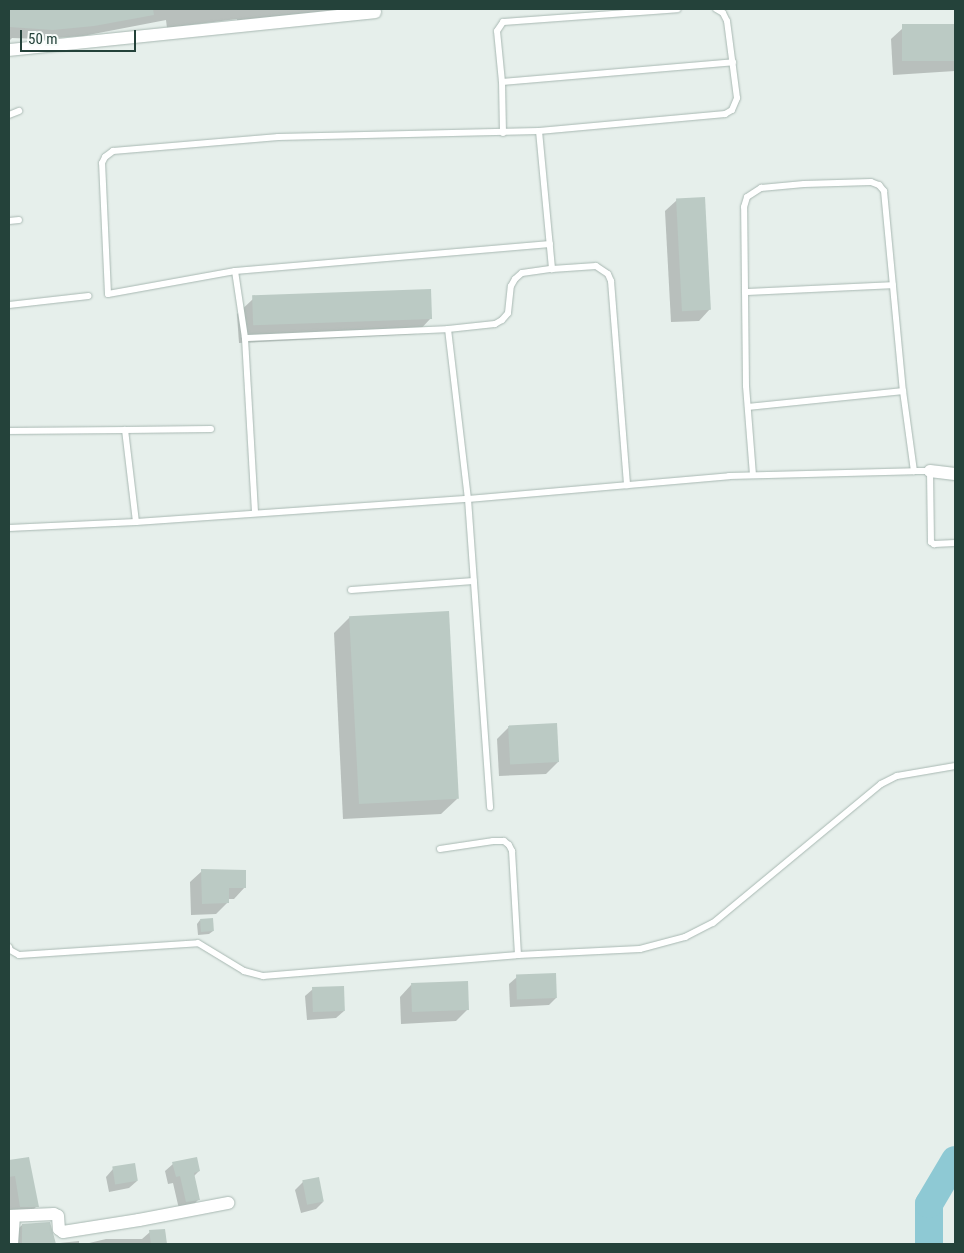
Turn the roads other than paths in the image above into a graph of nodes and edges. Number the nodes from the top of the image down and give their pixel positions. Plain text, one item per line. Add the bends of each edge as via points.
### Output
1 (678, 9) edge
2 (716, 9) edge
3 (375, 12) dead end
4 (9, 50) edge
5 (733, 62) junction
6 (502, 82) junction
7 (19, 111) dead end
8 (9, 115) edge
9 (539, 131) junction
10 (503, 133) junction
11 (19, 220) dead end
12 (9, 221) edge
13 (550, 244) junction
14 (552, 269) junction
15 (235, 271) junction
16 (893, 285) junction
17 (745, 292) junction
18 (88, 296) dead end
19 (9, 305) edge
20 (448, 329) junction
21 (245, 338) junction
22 (903, 390) junction
23 (748, 407) junction
24 (211, 429) dead end
25 (124, 430) junction
26 (9, 431) edge
27 (914, 471) junction
28 (930, 472) junction
29 (955, 474) edge
30 (753, 475) junction
31 (627, 485) junction
32 (468, 499) junction
33 (255, 512) junction
34 (136, 522) junction
35 (9, 528) edge
36 (955, 543) edge
37 (474, 580) junction
38 (351, 590) dead end
39 (955, 766) edge
40 (490, 807) dead end
41 (440, 849) dead end
42 (9, 947) edge
43 (518, 955) junction
44 (228, 1203) dead end
45 (11, 1216) edge
46 (12, 1244) edge

1 - 6 lane via 503,22 497,31
2 - 5 lane via 727,21
3 - 4 street
5 - 6 lane
5 - 9 lane via 737,98 732,110 725,114
6 - 10 lane
7 - 8 lane
9 - 10 lane
9 - 13 lane
10 - 15 lane via 278,137 108,153 102,163 108,294
11 - 12 lane
13 - 14 lane
13 - 15 lane
14 - 20 lane via 522,273 515,278 508,313 496,324
14 - 31 lane via 596,266 608,274 611,282
15 - 21 lane
16 - 17 lane
16 - 17 lane via 886,201 879,185 871,182 804,184 761,188 747,197 744,207
16 - 22 lane
17 - 23 lane
18 - 19 lane
20 - 21 lane
20 - 32 lane
21 - 33 lane
22 - 23 lane
22 - 27 lane
23 - 30 lane
24 - 25 lane
25 - 26 lane
25 - 34 lane
27 - 28 lane
27 - 30 lane
28 - 29 street
28 - 36 lane via 931,542
30 - 31 lane
31 - 32 lane
32 - 33 lane
32 - 37 lane
33 - 34 lane
34 - 35 lane
37 - 38 lane
37 - 40 lane
39 - 43 lane via 897,776 881,784 713,923 685,937 640,949
41 - 43 lane via 493,841 504,841 509,845 512,851
42 - 43 lane via 20,954 198,943 244,971 263,976
44 - 45 street via 63,1232 58,1216 54,1214
45 - 46 street

